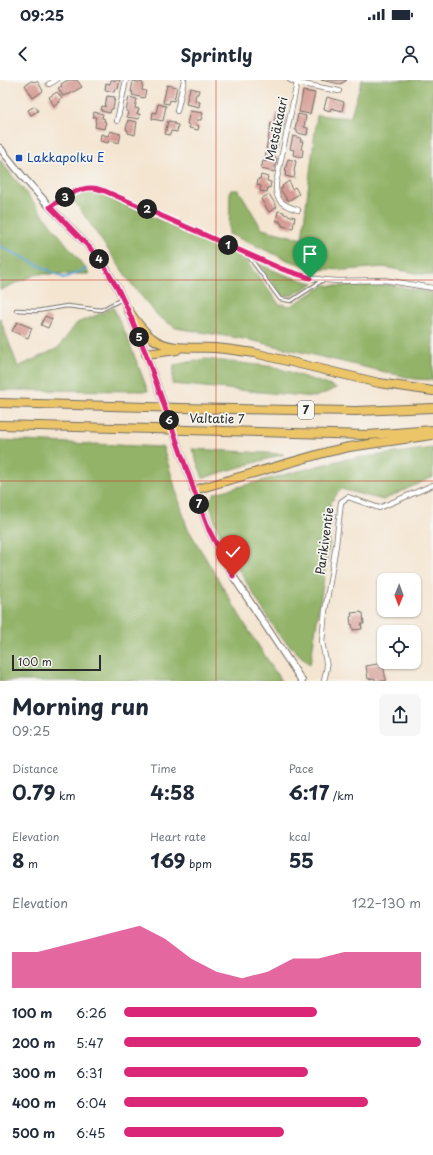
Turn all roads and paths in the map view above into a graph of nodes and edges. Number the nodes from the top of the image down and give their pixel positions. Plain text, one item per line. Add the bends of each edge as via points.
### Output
1 (56, 80) edge
2 (126, 80) edge
3 (184, 80) edge
4 (290, 80) edge
5 (297, 83) junction
6 (49, 84) dead end
7 (339, 91) dead end
8 (177, 111) dead end
9 (117, 121) dead end
10 (0, 148) edge
11 (50, 207) junction
12 (298, 210) dead end
13 (246, 253) junction
14 (324, 280) junction
15 (433, 288) edge
16 (123, 299) junction
17 (16, 310) dead end
18 (128, 310) junction
19 (187, 348) junction
20 (146, 354) junction
21 (433, 391) edge
22 (0, 403) edge
23 (433, 408) edge
24 (0, 425) edge
25 (433, 430) edge
26 (433, 435) edge
27 (433, 485) edge
28 (194, 490) junction
29 (302, 681) edge
30 (324, 681) edge

1 - 6 street
2 - 9 street
3 - 8 street
4 - 5 street
5 - 7 street, Metsäkaari
5 - 12 street, Metsäkaari via 275,192 282,203
10 - 11 street
11 - 13 street via 79,189 105,191
11 - 16 street via 90,248
13 - 14 street via 282,269
13 - 14 lane via 280,299 291,301
14 - 15 street via 384,280
16 - 17 lane via 101,310 67,306 37,311
16 - 18 street
18 - 19 highway via 152,339 165,345
18 - 20 street
19 - 20 highway
19 - 21 highway via 254,353 380,383
20 - 28 street
22 - 23 highway, Valtatie 7 / 7, bridge via 356,411
24 - 25 highway, Valtatie 7 / 7, bridge via 368,435
26 - 28 highway via 334,450
27 - 30 street, Parikiventie via 379,508 348,497 340,502 322,642 327,667
28 - 29 street via 209,530 233,576

